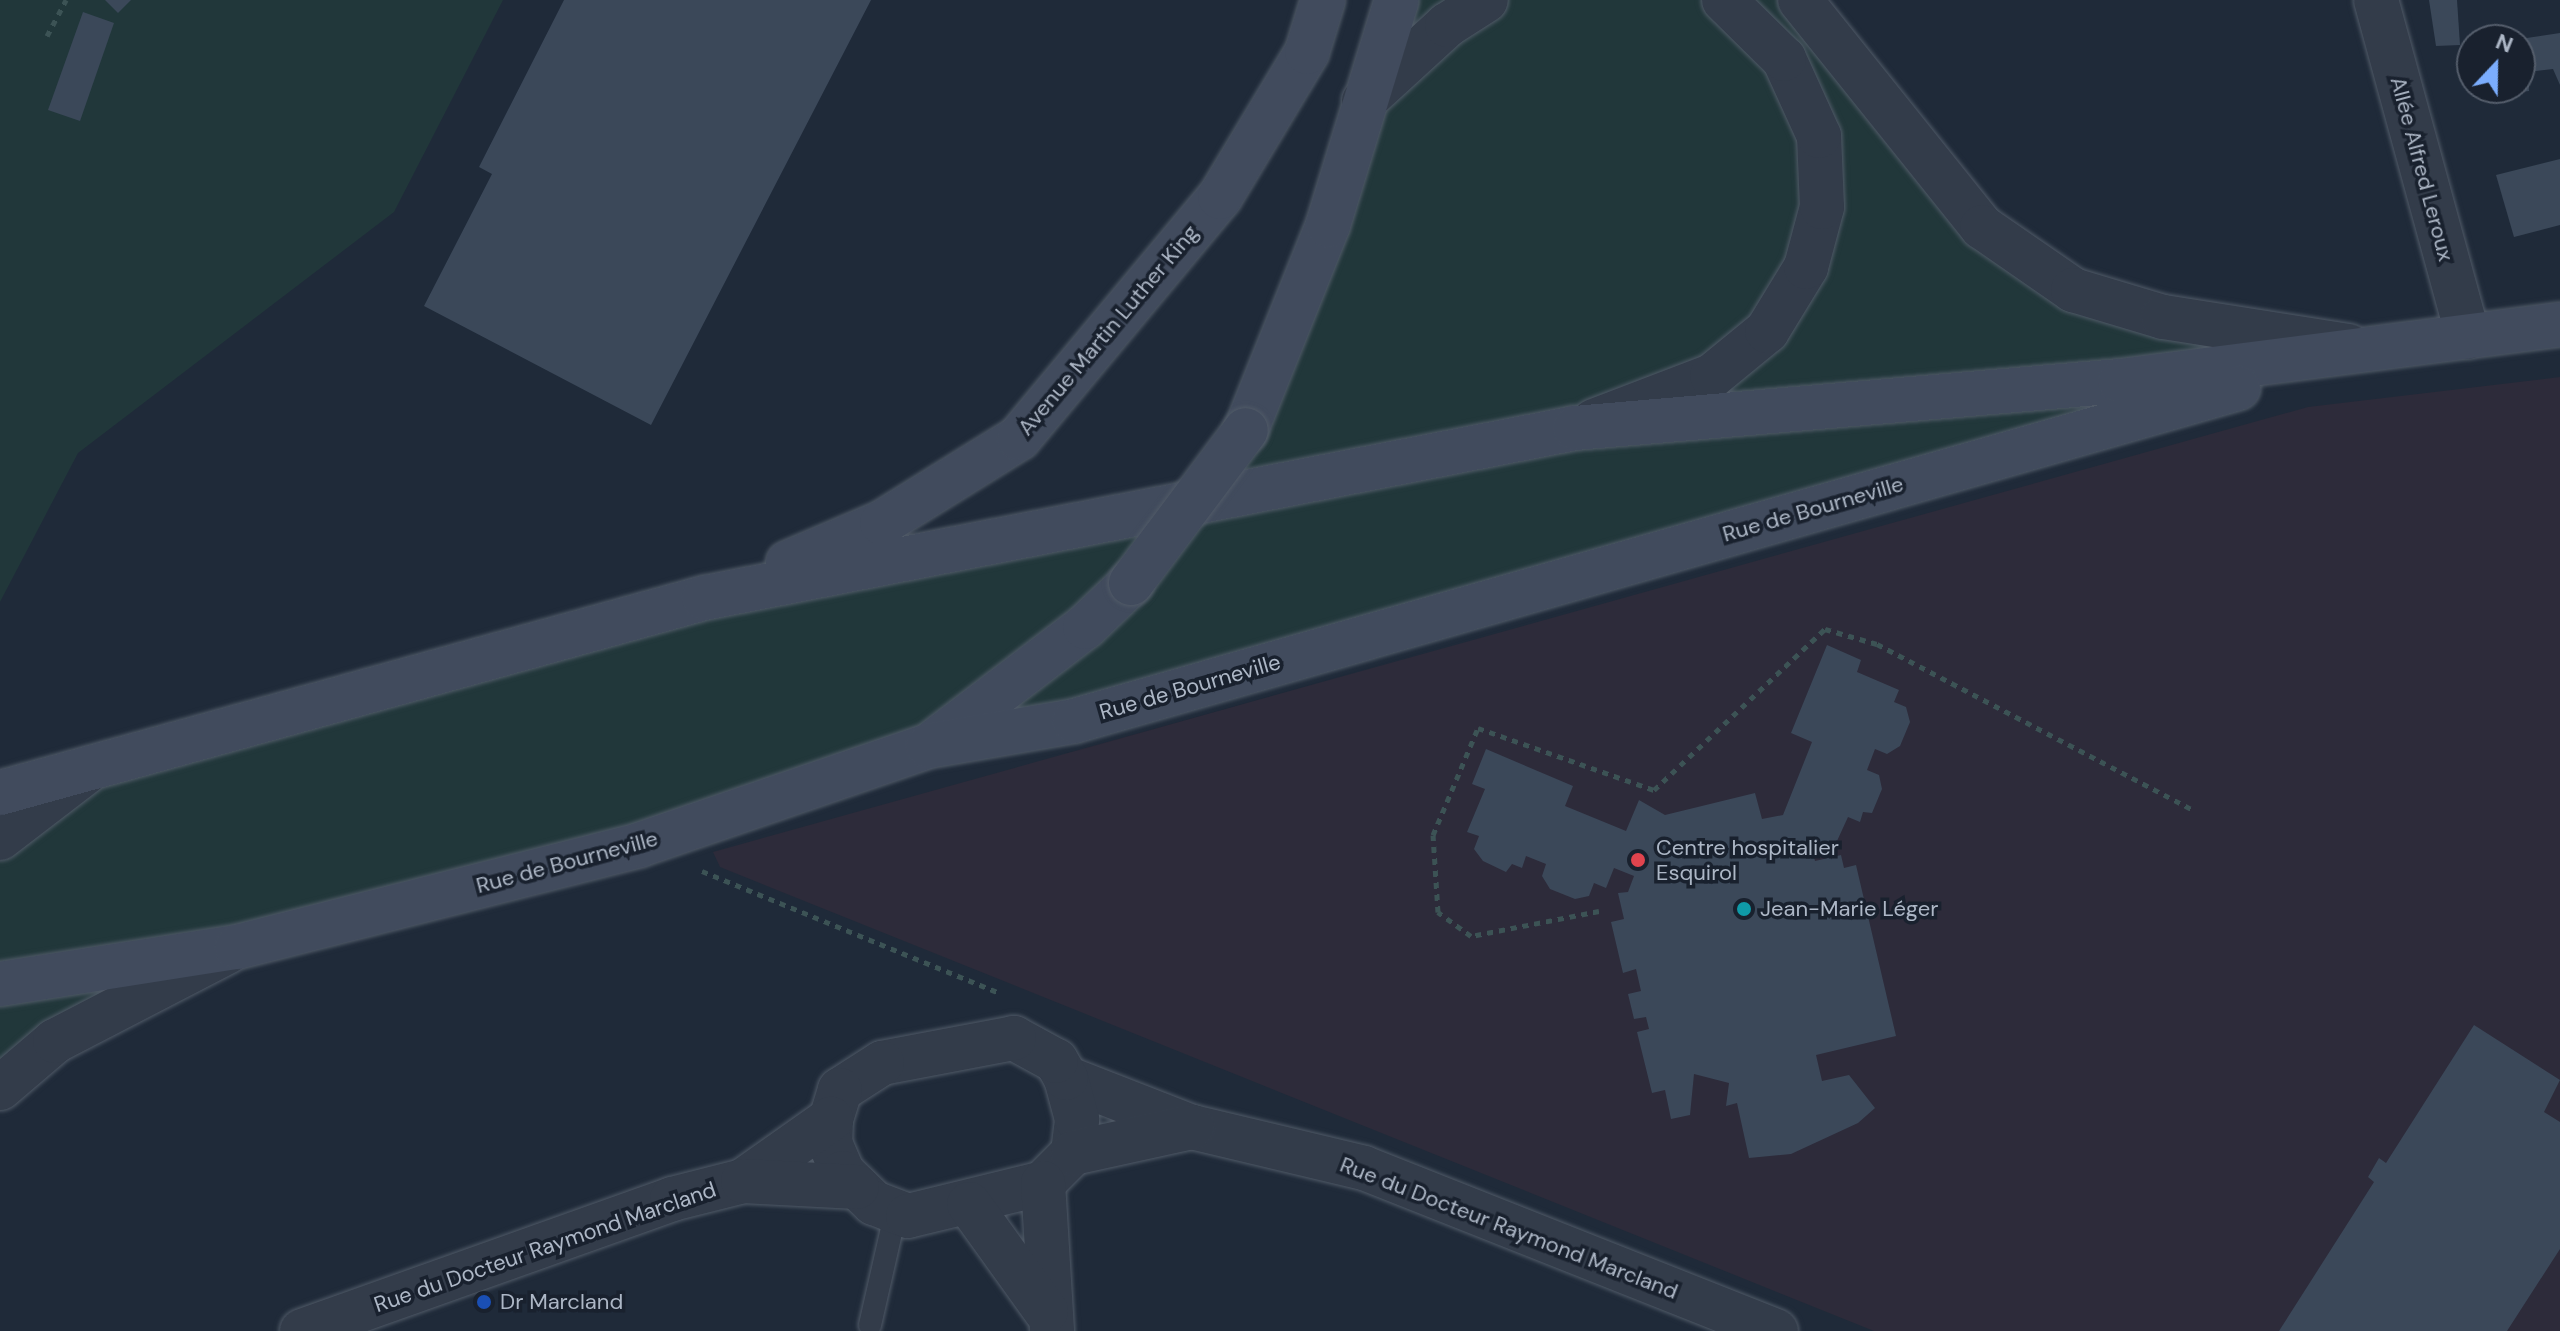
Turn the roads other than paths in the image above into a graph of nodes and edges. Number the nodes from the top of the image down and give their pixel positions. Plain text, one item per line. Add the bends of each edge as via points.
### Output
1 (1323, 0) edge
2 (1397, 0) edge
3 (1486, 0) edge
4 (1724, 0) edge
5 (1800, 0) edge
6 (2376, 0) edge
7 (1364, 101) junction
8 (2560, 325) edge
9 (2468, 337) junction
10 (2371, 350) junction
11 (1575, 428) junction
12 (704, 598) junction
13 (928, 746) junction
14 (86, 772) junction
15 (0, 793) edge
16 (0, 838) edge
17 (237, 947) junction
18 (0, 984) edge
19 (1066, 1078) junction
20 (0, 1088) edge
21 (831, 1119) junction
22 (1192, 1127) junction
23 (1058, 1168) junction
24 (743, 1181) junction
25 (857, 1187) junction
26 (969, 1204) junction
27 (895, 1215) junction
28 (1049, 1321) edge
29 (870, 1325) dead end
30 (302, 1331) edge
31 (1776, 1331) edge

1 - 12 main road, Avenue Martin Luther King via 1307,52 1220,197 1019,438 882,523
2 - 7 main road
3 - 7 street via 1447,25
4 - 11 street via 1784,59 1819,136 1822,207 1806,267 1767,331 1712,376
5 - 10 street via 1982,227 2073,290 2163,317
6 - 9 street, Allée Alfred Leroux
7 - 13 main road, bridge via 1328,225 1246,430 1131,583 1085,627
8 - 9 main road, Rue de Bourneville
9 - 10 main road, Rue de Bourneville
10 - 11 main road, Rue de Bourneville via 2120,381
10 - 13 main road, Rue de Bourneville via 1074,721
11 - 12 main road, Rue de Bourneville
12 - 14 main road, Rue de Bourneville
13 - 17 main road, Rue de Bourneville via 639,845
14 - 15 main road, Rue de Bourneville
14 - 16 street
17 - 18 main road, Rue de Bourneville
17 - 20 street via 55,1041
19 - 21 street, Rue du Docteur Raymond Marcland via 1056,1061 1014,1038 882,1063 840,1090
19 - 22 street, Rue du Docteur Raymond Marcland
19 - 23 street via 1077,1119
21 - 24 street, Rue du Docteur Raymond Marcland
21 - 25 street via 836,1160
22 - 23 street, Rue du Docteur Raymond Marcland
22 - 31 street, Rue du Docteur Raymond Marcland via 1364,1168
23 - 26 street, Rue du Docteur Raymond Marcland
23 - 28 street
24 - 25 street, Rue du Docteur Raymond Marcland
24 - 30 street, Rue du Docteur Raymond Marcland via 672,1199
25 - 27 street
26 - 27 street, Rue du Docteur Raymond Marcland
26 - 28 street
27 - 29 lane

